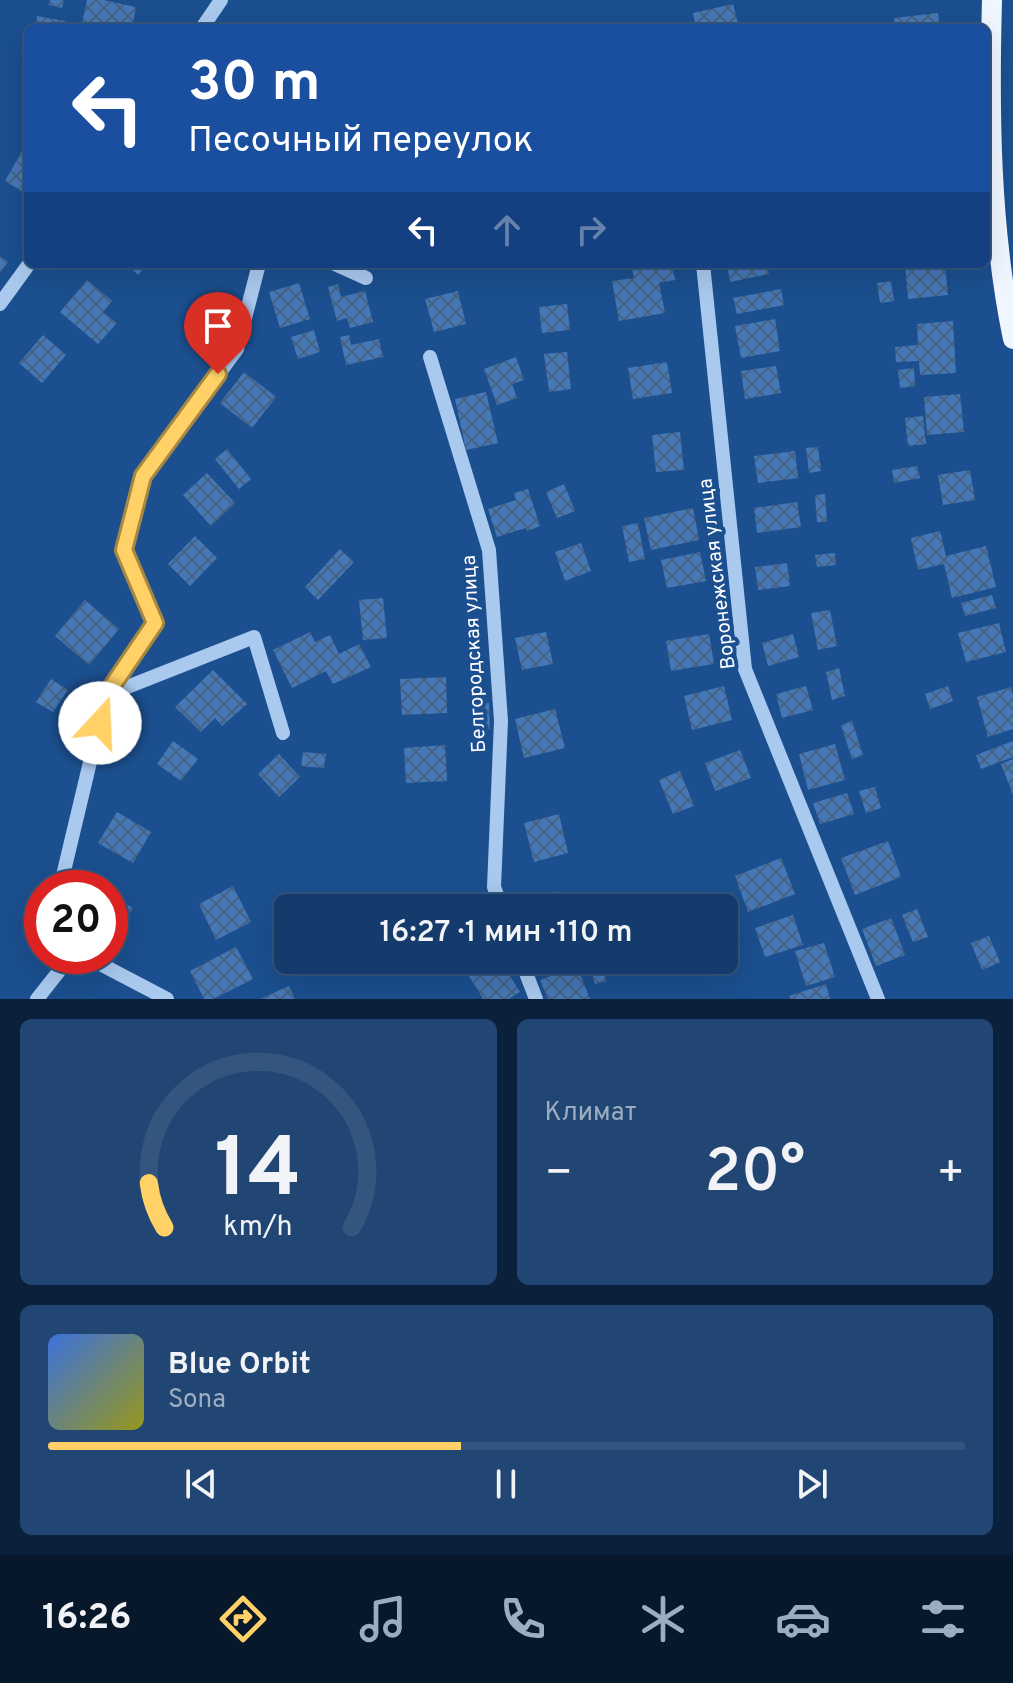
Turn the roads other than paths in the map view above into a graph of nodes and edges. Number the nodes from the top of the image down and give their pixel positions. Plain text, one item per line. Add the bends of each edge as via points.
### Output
1 (221, 0) edge
2 (992, 0) edge
3 (205, 24) edge
4 (990, 31) edge
5 (990, 116) edge
6 (26, 268) edge
7 (258, 268) edge
8 (344, 268) edge
9 (703, 268) edge
10 (366, 278) dead end
11 (0, 304) edge
12 (1013, 339) edge
13 (430, 357) dead end
14 (106, 695) junction
15 (283, 733) dead end
16 (64, 870) edge
17 (497, 894) edge
18 (57, 974) edge
19 (119, 974) edge
20 (526, 974) edge
21 (37, 999) edge
22 (167, 999) edge
23 (536, 999) edge
24 (878, 999) edge

1 - 3 street
2 - 4 main road
5 - 12 main road via 993,197
6 - 11 street
7 - 14 street via 237,349 143,476 124,550 155,623
8 - 10 street
9 - 24 street, Воронежская улица via 745,669
13 - 17 street, Белгородская улица via 489,550 501,721
14 - 15 street via 254,637
14 - 16 street
18 - 21 street
19 - 22 street
20 - 23 street

